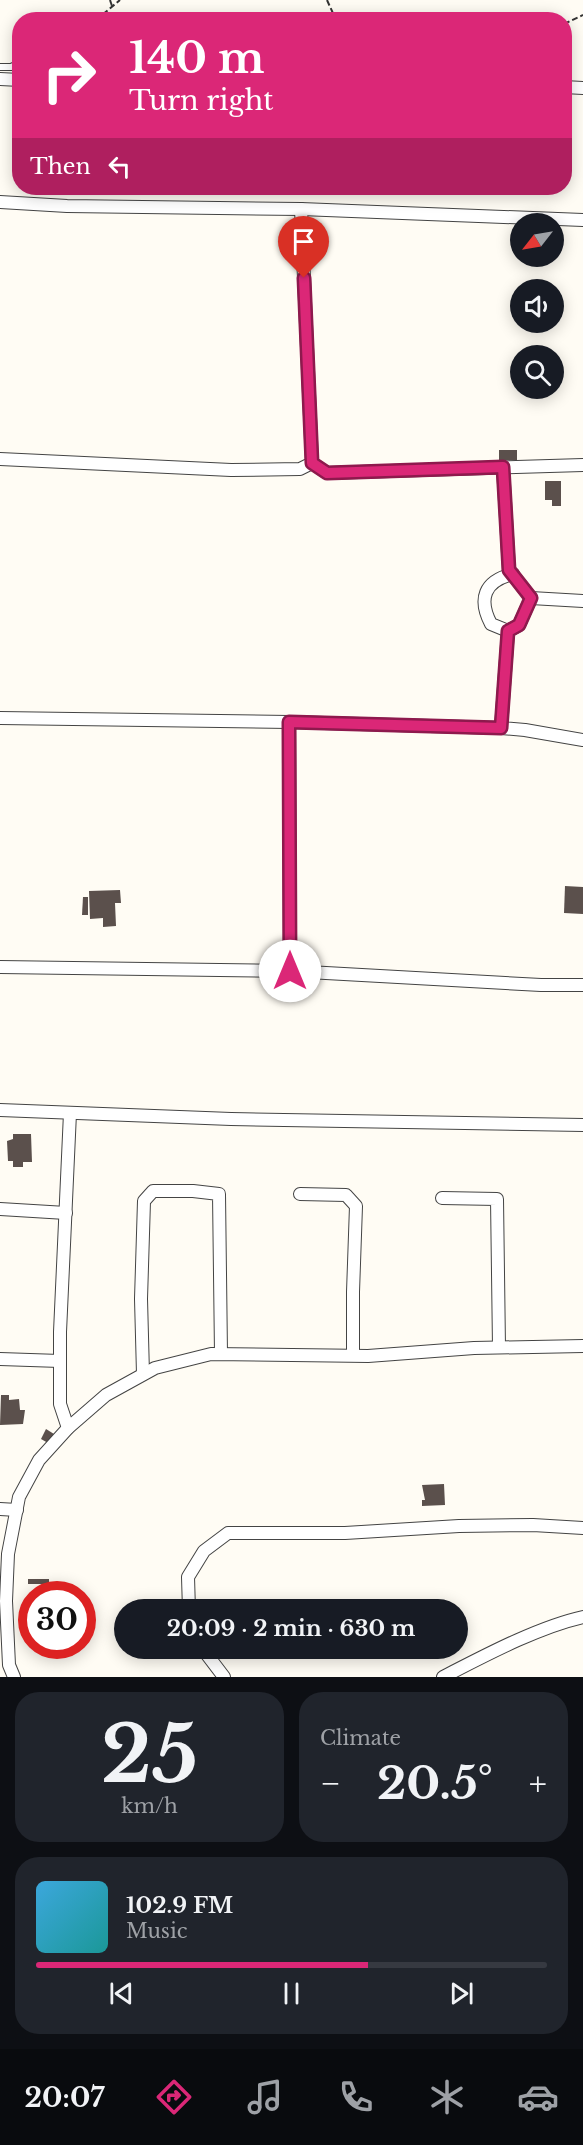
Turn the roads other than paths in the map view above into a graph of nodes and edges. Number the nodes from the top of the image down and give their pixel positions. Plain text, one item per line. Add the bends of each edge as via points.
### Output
1 (0, 202) edge
2 (301, 209) junction
3 (583, 220) edge
4 (0, 459) edge
5 (312, 463) junction
6 (583, 465) edge
7 (503, 467) junction
8 (513, 574) junction
9 (531, 598) junction
10 (583, 601) edge
11 (508, 631) junction
12 (0, 718) edge
13 (289, 722) junction
14 (501, 728) junction
15 (583, 740) edge
16 (0, 967) edge
17 (290, 971) junction
18 (583, 985) edge
19 (0, 1110) edge
20 (70, 1113) junction
21 (583, 1125) edge
22 (300, 1194) dead end
23 (441, 1198) dead end
24 (0, 1209) edge
25 (66, 1213) junction
26 (583, 1346) edge
27 (499, 1347) junction
28 (221, 1354) junction
29 (353, 1356) junction
30 (0, 1359) edge
31 (60, 1360) junction
32 (143, 1374) junction
33 (68, 1428) junction
34 (0, 1509) edge
35 (17, 1510) junction
36 (583, 1528) edge
37 (189, 1599) edge
38 (583, 1617) edge
39 (210, 1659) edge
40 (5, 1664) edge
41 (14, 1677) edge
42 (224, 1677) edge
43 (443, 1677) edge

1 - 2 street
2 - 3 street
2 - 5 street
4 - 5 street via 231,470 300,469
5 - 7 street via 327,473
6 - 7 street
7 - 8 street via 509,570
8 - 9 street
8 - 11 street via 490,584 484,599 491,624
9 - 10 street
9 - 11 street via 519,625
11 - 14 street
12 - 13 street
13 - 14 street
13 - 17 street
14 - 15 street
16 - 17 street
17 - 18 street
19 - 20 street
20 - 21 street
20 - 25 street
22 - 29 street via 346,1195 356,1206
23 - 27 street via 497,1199
24 - 25 street
25 - 31 street
26 - 27 street
27 - 29 street
28 - 29 street
28 - 32 street
28 - 32 street via 219,1194 153,1191 144,1201
30 - 31 street
31 - 33 street via 60,1404
32 - 33 street via 106,1395
33 - 35 street via 39,1460 19,1497
34 - 35 street
35 - 40 street via 8,1554
36 - 37 street via 459,1526 345,1533 228,1533 204,1551 188,1577
38 - 43 street via 568,1620
39 - 42 street
40 - 41 street

